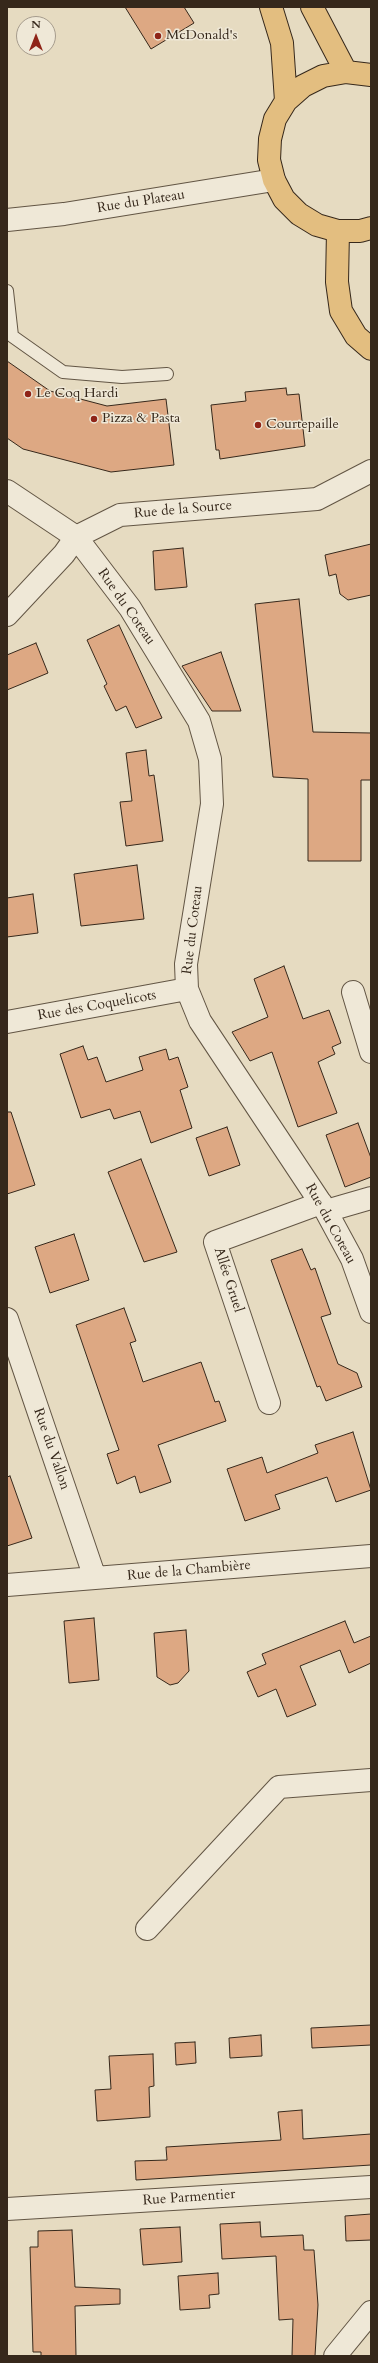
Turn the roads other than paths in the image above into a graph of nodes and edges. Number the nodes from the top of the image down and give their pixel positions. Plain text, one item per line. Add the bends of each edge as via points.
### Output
1 (271, 7) edge
2 (312, 7) edge
3 (346, 72) junction
4 (371, 75) edge
5 (286, 101) junction
6 (274, 180) junction
7 (7, 220) edge
8 (371, 228) edge
9 (338, 231) junction
10 (7, 291) edge
11 (371, 349) edge
12 (167, 374) dead end
13 (371, 471) edge
14 (7, 491) edge
15 (76, 537) junction
16 (7, 615) edge
17 (186, 989) junction
18 (353, 992) dead end
19 (7, 1022) edge
20 (371, 1052) edge
21 (371, 1198) edge
22 (324, 1207) junction
23 (371, 1312) edge
24 (7, 1319) edge
25 (269, 1403) dead end
26 (371, 1556) edge
27 (95, 1578) junction
28 (7, 1585) edge
29 (371, 1780) edge
30 (147, 1930) dead end
31 (371, 2186) edge
32 (7, 2209) edge
33 (371, 2312) edge
34 (335, 2356) edge

1 - 5 main road via 282,43
2 - 3 main road
3 - 4 main road
3 - 5 main road via 317,79 303,86
5 - 6 main road via 276,119 270,139 269,160
6 - 7 street, Rue du Plateau via 71,213
6 - 9 main road via 284,199 299,214 317,225
8 - 9 main road
9 - 11 main road via 337,282 341,311 356,336
10 - 12 lane via 12,336 63,372 122,377
13 - 15 street, Rue de la Source via 317,499 120,515
14 - 15 street
15 - 16 street via 64,554
15 - 17 street, Rue du Coteau via 130,608 200,721 210,759 212,804 186,964
17 - 19 street, Rue des Coquelicots
17 - 22 street, Rue du Coteau via 200,1020
18 - 20 street
21 - 22 street
22 - 23 street, Rue du Coteau via 352,1259
22 - 25 street, Allée Gruel via 215,1242
24 - 27 street, Rue du Vallon
26 - 27 street, Rue de la Chambière
27 - 28 street, Rue de la Chambière
29 - 30 street via 279,1786
31 - 32 street, Rue Parmentier
33 - 34 street

